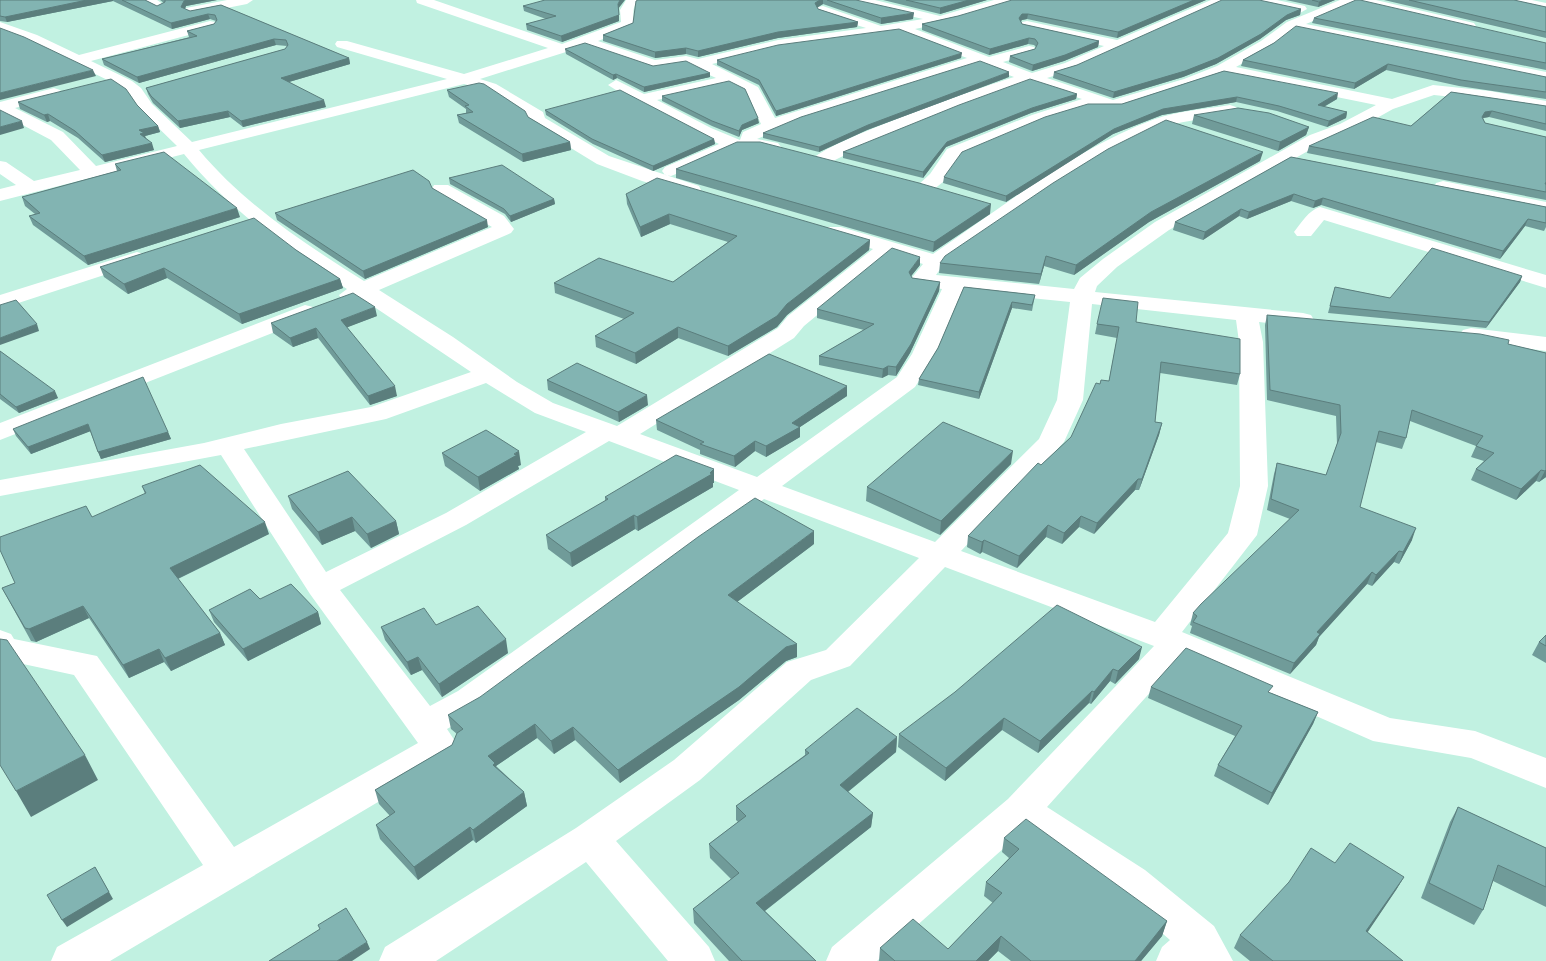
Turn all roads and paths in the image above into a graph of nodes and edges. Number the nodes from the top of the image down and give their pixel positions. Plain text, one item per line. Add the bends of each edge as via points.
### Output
1 (146, 0) edge
2 (248, 0) edge
3 (422, 0) edge
4 (638, 0) edge
5 (858, 0) edge
6 (1008, 0) edge
7 (1054, 0) edge
8 (1062, 0) edge
9 (1222, 0) edge
10 (1266, 0) edge
11 (1351, 0) edge
12 (1360, 0) edge
13 (1514, 0) edge
14 (1428, 2) edge
15 (160, 6) edge
16 (1546, 7) edge
17 (1398, 9) junction
18 (823, 10) edge
19 (1316, 13) junction
20 (1372, 17) edge
21 (1340, 18) edge
22 (940, 19) junction
23 (1027, 25) edge
24 (1292, 25) junction
25 (0, 26) edge
26 (900, 28) junction
27 (1482, 29) edge
28 (881, 30) junction
29 (12, 38) edge
30 (585, 41) junction
31 (342, 44) dead end
32 (1119, 45) junction
33 (562, 48) junction
34 (1029, 50) edge
35 (984, 61) junction
36 (698, 63) junction
37 (1222, 69) junction
38 (83, 73) junction
39 (1546, 77) edge
40 (1030, 78) junction
41 (464, 79) junction
42 (731, 79) junction
43 (616, 85) edge
44 (68, 90) edge
45 (641, 99) junction
46 (1393, 104) junction
47 (1114, 105) junction
48 (1546, 106) edge
49 (0, 107) edge
50 (1245, 111) edge
51 (1162, 122) junction
52 (770, 125) junction
53 (1299, 125) edge
54 (1197, 133) edge
55 (1327, 135) junction
56 (740, 144) junction
57 (189, 149) junction
58 (1258, 152) edge
59 (804, 155) junction
60 (1284, 158) junction
61 (1314, 162) edge
62 (0, 166) edge
63 (850, 167) edge
64 (93, 172) junction
65 (654, 179) junction
66 (907, 181) edge
67 (1429, 184) edge
68 (926, 186) junction
69 (32, 188) junction
70 (441, 189) dead end
71 (944, 192) edge
72 (0, 195) edge
73 (710, 195) edge
74 (990, 206) edge
75 (1546, 208) edge
76 (1008, 211) junction
77 (260, 218) junction
78 (232, 227) edge
79 (818, 227) edge
80 (1304, 232) dead end
81 (888, 247) junction
82 (158, 251) edge
83 (936, 261) junction
84 (1546, 282) edge
85 (954, 285) junction
86 (363, 290) junction
87 (1082, 296) junction
88 (0, 302) edge
89 (1246, 315) junction
90 (1324, 321) edge
91 (1452, 333) edge
92 (1546, 344) edge
93 (488, 374) junction
94 (0, 432) edge
95 (613, 433) junction
96 (228, 446) junction
97 (0, 488) edge
98 (761, 489) junction
99 (941, 553) junction
100 (321, 586) junction
101 (1169, 639) junction
102 (0, 642) edge
103 (426, 724) junction
104 (1546, 773) edge
105 (1021, 810) junction
106 (590, 839) junction
107 (228, 870) junction
108 (1196, 954) edge
109 (72, 961) edge
110 (400, 961) edge
111 (694, 961) edge
112 (847, 961) edge

1 - 15 street
2 - 38 street via 191,11 216,28
3 - 33 street
4 - 30 street via 631,2 627,10 628,24
5 - 22 street
6 - 22 street
7 - 8 street
9 - 32 street
10 - 19 street
11 - 19 street
12 - 17 street
13 - 16 street
14 - 17 street
17 - 20 street
17 - 27 street
18 - 28 street
19 - 21 street
19 - 24 street
22 - 26 street
23 - 32 street
24 - 37 street
24 - 39 street
25 - 29 street
26 - 28 street
26 - 35 street
28 - 36 street via 778,44
29 - 38 street
30 - 33 street
30 - 36 street via 654,64 686,60
31 - 41 street
32 - 40 street via 1070,66
33 - 41 street
34 - 35 street
35 - 40 street
35 - 52 street via 815,108
36 - 42 street
37 - 46 street
37 - 47 street via 1165,91
38 - 57 street via 135,85 146,107
40 - 47 street
40 - 59 street via 837,150
41 - 57 street
41 - 65 street via 491,87 537,115 536,120 603,160
42 - 45 street
42 - 52 street via 753,90
43 - 45 street
44 - 49 street
45 - 56 street
46 - 48 street via 1433,90
46 - 55 street
47 - 51 street
47 - 68 street via 1086,103 1038,118 954,153 937,178
49 - 64 street via 57,136
50 - 51 street via 1236,109
51 - 54 street
51 - 76 street via 1120,140
52 - 56 street
53 - 55 street
55 - 60 street
56 - 59 street via 760,144
56 - 65 street
57 - 64 street
57 - 77 street via 208,172
58 - 60 street
59 - 63 street
60 - 61 street
60 - 87 street via 1162,226 1110,263 1088,283
62 - 69 street
64 - 69 street
65 - 73 street
66 - 68 street
67 - 75 street
68 - 71 street
69 - 72 street
70 - 86 street via 497,220 504,229
74 - 76 street
76 - 83 street
77 - 78 street
77 - 86 street
79 - 81 street
80 - 84 street via 1320,213
81 - 83 street
81 - 95 street via 796,321 786,333
82 - 88 street
83 - 85 street via 921,280
85 - 87 street
85 - 98 street via 924,354 906,382
86 - 93 street via 445,342
86 - 94 street via 264,326
87 - 89 street
87 - 99 street via 1070,400 1051,442
89 - 90 street
89 - 101 street via 1251,342 1254,486 1242,535
91 - 92 street
93 - 95 street via 544,408
93 - 96 street via 377,414 281,432
95 - 98 street
95 - 100 street via 456,519
96 - 97 street
96 - 100 street
98 - 99 street
98 - 103 street via 470,700
99 - 101 street
99 - 106 street via 838,658 799,670 687,770
100 - 103 street
101 - 104 street via 1385,730 1475,745
101 - 105 street
102 - 107 street via 2,648 85,665
103 - 107 street via 441,747
105 - 108 street via 1131,882
105 - 112 street
106 - 110 street
106 - 111 street
107 - 109 street

